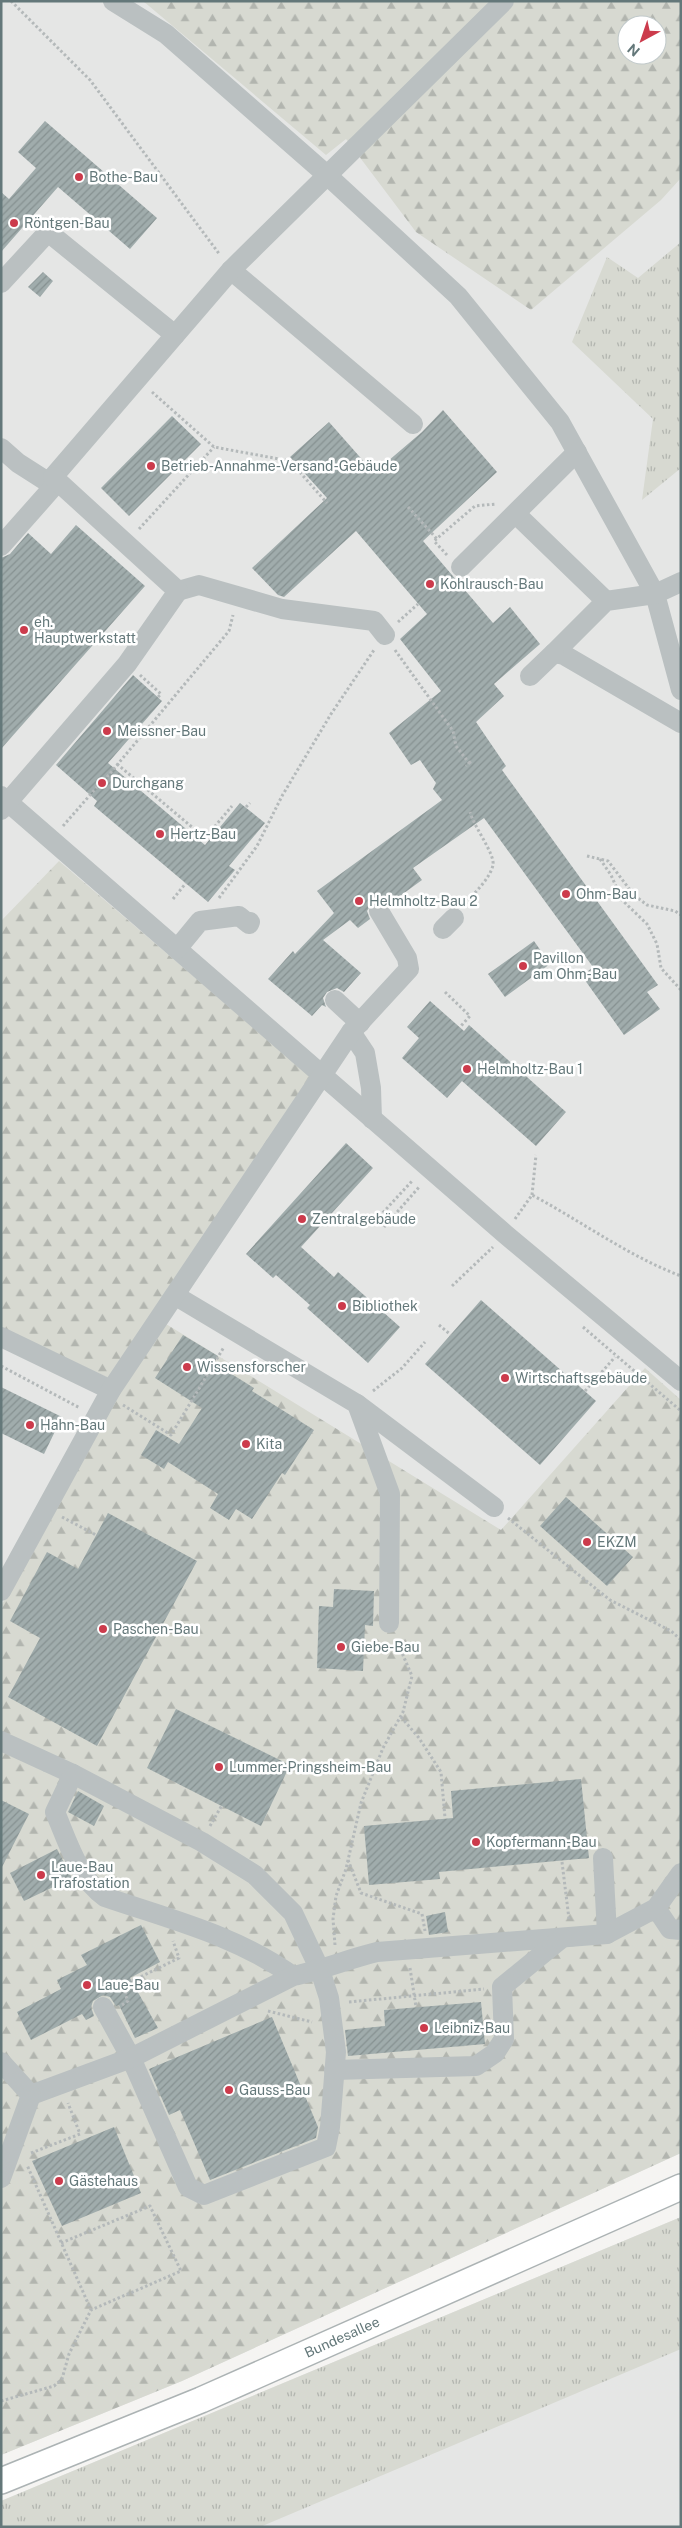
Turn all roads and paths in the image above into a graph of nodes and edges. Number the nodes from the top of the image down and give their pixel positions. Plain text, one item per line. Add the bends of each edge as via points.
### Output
1 (11, 1) edge
2 (114, 1) edge
3 (504, 1) edge
4 (328, 176) junction
5 (231, 270) junction
6 (1, 283) edge
7 (175, 335) junction
8 (138, 379) junction
9 (413, 424) dead end
10 (214, 447) junction
11 (1, 448) edge
12 (577, 452) junction
13 (54, 482) junction
14 (327, 503) dead end
15 (408, 507) dead end
16 (516, 514) junction
17 (437, 539) junction
18 (126, 543) junction
19 (1, 546) edge
20 (458, 559) joint
21 (681, 582) edge
22 (178, 591) junction
23 (655, 594) junction
24 (606, 601) junction
25 (418, 604) dead end
26 (228, 631) dead end
27 (384, 635) junction
28 (554, 653) junction
29 (127, 664) junction
30 (530, 676) dead end
31 (681, 690) edge
32 (158, 697) dead end
33 (681, 723) edge
34 (473, 760) dead end
35 (469, 763) junction
36 (117, 764) junction
37 (466, 766) dead end
38 (107, 777) dead end
39 (97, 787) dead end
40 (4, 803) edge
41 (250, 803) dead end
42 (232, 806) dead end
43 (246, 807) dead end
44 (470, 812) dead end
45 (52, 840) junction
46 (587, 856) dead end
47 (600, 859) junction
48 (186, 883) dead end
49 (173, 899) dead end
50 (379, 911) dead end
51 (681, 915) edge
52 (200, 921) junction
53 (250, 922) dead end
54 (448, 923) dead end
55 (177, 949) junction
56 (681, 990) edge
57 (445, 992) dead end
58 (335, 1000) dead end
59 (356, 1027) junction
60 (460, 1028) dead end
61 (322, 1075) junction
62 (372, 1119) junction
63 (536, 1155) dead end
64 (426, 1165) junction
65 (532, 1195) junction
66 (408, 1200) dead end
67 (376, 1220) dead end
68 (384, 1227) dead end
69 (505, 1234) junction
70 (681, 1276) edge
71 (452, 1286) dead end
72 (176, 1296) junction
73 (439, 1325) dead end
74 (234, 1330) junction
75 (451, 1335) dead end
76 (1, 1337) edge
77 (425, 1342) dead end
78 (615, 1357) dead end
79 (1, 1366) edge
80 (681, 1381) edge
81 (585, 1391) dead end
82 (109, 1393) junction
83 (357, 1404) junction
84 (96, 1416) junction
85 (494, 1507) joint
86 (46, 1508) junction
87 (96, 1535) dead end
88 (1, 1592) edge
89 (389, 1623) joint
90 (681, 1640) edge
91 (400, 1717) junction
92 (1, 1742) edge
93 (73, 1774) junction
94 (445, 1818) dead end
95 (603, 1858) dead end
96 (348, 1860) junction
97 (562, 1862) dead end
98 (681, 1873) edge
99 (656, 1908) junction
100 (197, 1928) junction
101 (681, 1930) edge
102 (607, 1934) junction
103 (567, 1937) junction
104 (430, 1948) junction
105 (407, 1950) junction
106 (345, 1959) junction
107 (320, 1970) junction
108 (293, 1976) junction
109 (502, 1987) junction
110 (256, 1995) junction
111 (414, 1996) junction
112 (330, 2004) junction
113 (416, 2007) dead end
114 (104, 2011) joint
115 (332, 2026) junction
116 (131, 2058) junction
117 (1, 2062) edge
118 (334, 2070) junction
119 (61, 2083) junction
120 (31, 2094) junction
121 (1, 2178) edge
122 (681, 2187) edge
123 (61, 2243) junction
124 (91, 2310) junction
125 (1, 2401) edge
126 (1, 2481) edge

1 - 5 path via 90,80
2 - 4 lane via 166,34
3 - 4 lane
4 - 5 lane
4 - 12 lane via 458,296 560,422
5 - 7 lane
5 - 9 lane
6 - 7 lane via 48,232
7 - 8 lane
8 - 10 path
8 - 13 lane
10 - 14 path via 290,461
10 - 18 path
11 - 13 lane via 18,463
12 - 16 lane
12 - 23 lane
13 - 18 lane
13 - 19 lane
15 - 17 path
16 - 17 path via 506,504 475,506
16 - 20 lane
16 - 24 lane
17 - 20 path via 434,541 449,558
18 - 22 lane
21 - 23 lane
22 - 27 lane via 199,585 282,609 374,621
22 - 29 lane
23 - 24 lane
23 - 31 lane
24 - 28 lane
25 - 27 path
26 - 36 path
27 - 35 path via 454,730 456,746
27 - 52 path via 331,714 282,796 257,846
28 - 30 lane
28 - 33 lane via 564,655
29 - 32 path via 161,694
29 - 40 lane
34 - 35 path
35 - 37 path
36 - 38 path
36 - 42 path via 205,838
39 - 45 path
40 - 45 lane
41 - 43 path
44 - 54 path via 473,824 493,856 493,866
45 - 55 lane
46 - 47 path
47 - 51 path via 608,861 634,895 647,905
47 - 56 path via 622,900 647,924 657,944 661,968
48 - 49 path
50 - 59 lane via 407,958 409,969
52 - 53 lane via 239,916
52 - 55 lane
55 - 61 lane
57 - 60 path via 470,1016
58 - 59 lane
59 - 61 lane
59 - 62 lane via 365,1053
61 - 62 lane
61 - 72 lane
62 - 64 lane
63 - 65 path
64 - 67 path
64 - 69 lane
65 - 69 path
65 - 70 path via 653,1266
66 - 68 path
69 - 71 path
69 - 80 lane
72 - 74 lane
72 - 82 lane
73 - 75 path
74 - 82 path via 171,1435
74 - 83 lane
76 - 82 lane
77 - 83 path via 402,1368
78 - 81 path
79 - 84 path
82 - 84 lane
83 - 85 lane
83 - 89 lane via 390,1494
84 - 86 lane
85 - 90 path via 610,1600 671,1631
86 - 87 path
86 - 88 lane
89 - 91 path via 412,1676
91 - 94 path via 419,1738 441,1772
91 - 96 path via 382,1748 362,1803
92 - 93 lane
93 - 100 lane via 55,1812 86,1878 105,1897
93 - 107 lane via 202,1842 255,1875 294,1913
95 - 102 lane
96 - 104 path via 361,1893 422,1914
96 - 106 path via 336,1896 333,1919 335,1945
97 - 103 path
98 - 99 lane
99 - 101 lane via 670,1929
99 - 102 lane
100 - 108 lane via 249,1948
100 - 114 path via 173,1941 179,1958 130,1982 125,1994 128,2002
102 - 103 lane
103 - 104 lane
103 - 109 lane
104 - 105 lane
105 - 106 lane
105 - 111 path
106 - 107 lane
107 - 108 lane
107 - 112 lane
108 - 110 lane
109 - 111 path
109 - 118 lane via 504,2039 495,2053 476,2066
110 - 115 path via 269,2012
110 - 116 lane
111 - 112 path
111 - 113 path
112 - 115 lane
114 - 116 lane
115 - 118 lane via 336,2052
116 - 118 lane via 188,2187 204,2195 326,2147
116 - 119 lane
117 - 120 lane
119 - 120 lane
119 - 123 path via 80,2134 23,2156
120 - 121 lane
122 - 126 main road, Bundesallee via 200,2400
123 - 124 path
123 - 124 path via 150,2206 182,2271
124 - 125 path via 62,2379 54,2386

